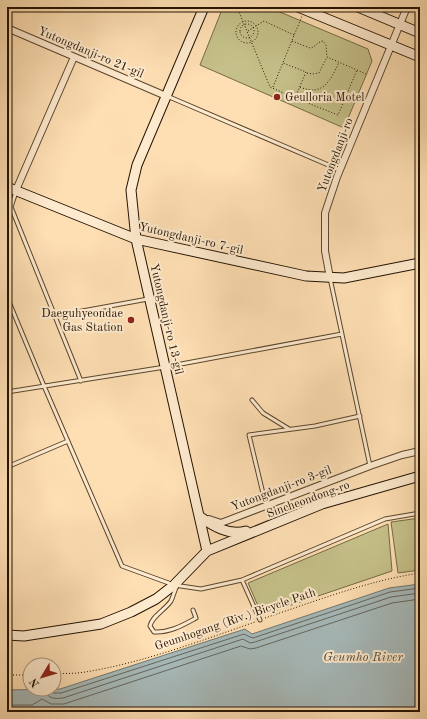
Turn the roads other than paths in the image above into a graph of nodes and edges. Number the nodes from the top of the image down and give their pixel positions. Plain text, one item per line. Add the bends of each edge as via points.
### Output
1 (204, 7) edge
2 (298, 7) edge
3 (358, 7) edge
4 (407, 7) edge
5 (400, 25) junction
6 (7, 28) edge
7 (420, 33) edge
8 (392, 45) junction
9 (74, 57) junction
10 (420, 57) edge
11 (166, 96) junction
12 (340, 170) junction
13 (7, 187) edge
14 (16, 190) junction
15 (7, 193) edge
16 (136, 240) junction
17 (420, 263) edge
18 (330, 278) junction
19 (7, 297) edge
20 (150, 298) junction
21 (55, 316) junction
22 (342, 334) junction
23 (165, 368) junction
24 (81, 380) junction
25 (44, 386) junction
26 (7, 392) edge
27 (252, 400) dead end
28 (360, 416) junction
29 (289, 429) junction
30 (68, 441) junction
31 (420, 451) edge
32 (370, 466) junction
33 (7, 467) edge
34 (420, 476) edge
35 (266, 506) junction
36 (420, 513) edge
37 (199, 516) junction
38 (269, 526) junction
39 (207, 551) junction
40 (242, 580) junction
41 (174, 585) junction
42 (194, 610) dead end
43 (260, 620) road end
44 (7, 635) edge

1 - 11 street, Yutongdanji-ro 13-gil
2 - 8 street
3 - 5 street
4 - 5 street, Yutongdanji-ro
5 - 7 street
5 - 8 street, Yutongdanji-ro
6 - 9 street, Yutongdanji-ro 21-gil
8 - 10 street
8 - 12 street, Yutongdanji-ro
9 - 11 street, Yutongdanji-ro 21-gil
9 - 14 street
11 - 12 lane
11 - 16 street, Yutongdanji-ro 13-gil via 137,165 131,190
12 - 18 street, Yutongdanji-ro via 325,213 325,251
13 - 14 street, Yutongdanji-ro 7-gil
14 - 15 lane
14 - 16 street, Yutongdanji-ro 7-gil
14 - 21 lane via 11,206
16 - 18 street, Yutongdanji-ro 7-gil via 306,276
16 - 20 street, Yutongdanji-ro 13-gil
17 - 18 street, Yutongdanji-ro 7-gil via 344,278
18 - 22 lane
19 - 25 lane
20 - 21 lane
20 - 23 street, Yutongdanji-ro 13-gil
21 - 24 lane
22 - 23 lane
22 - 28 lane
23 - 24 lane
23 - 37 street, Yutongdanji-ro 13-gil
24 - 25 lane
25 - 26 lane
25 - 30 lane
27 - 29 lane via 264,413
28 - 29 lane
28 - 32 lane
29 - 35 lane via 249,435
30 - 33 lane
30 - 41 lane via 122,566
31 - 32 street, Yutongdanji-ro 3-gil
32 - 35 street, Yutongdanji-ro 3-gil
34 - 38 street, Sincheondong-ro via 322,504
35 - 37 street, Yutongdanji-ro 3-gil via 221,523
36 - 40 lane via 386,519
37 - 38 street via 228,532 240,533
37 - 39 street, Yutongdanji-ro 13-gil
38 - 39 street, Sincheondong-ro
39 - 41 street
40 - 41 lane via 201,590
40 - 43 lane
41 - 42 lane via 176,588 171,600 151,621 150,626 154,632 163,633 184,625 196,618
41 - 44 street via 156,599 101,624 24,636

